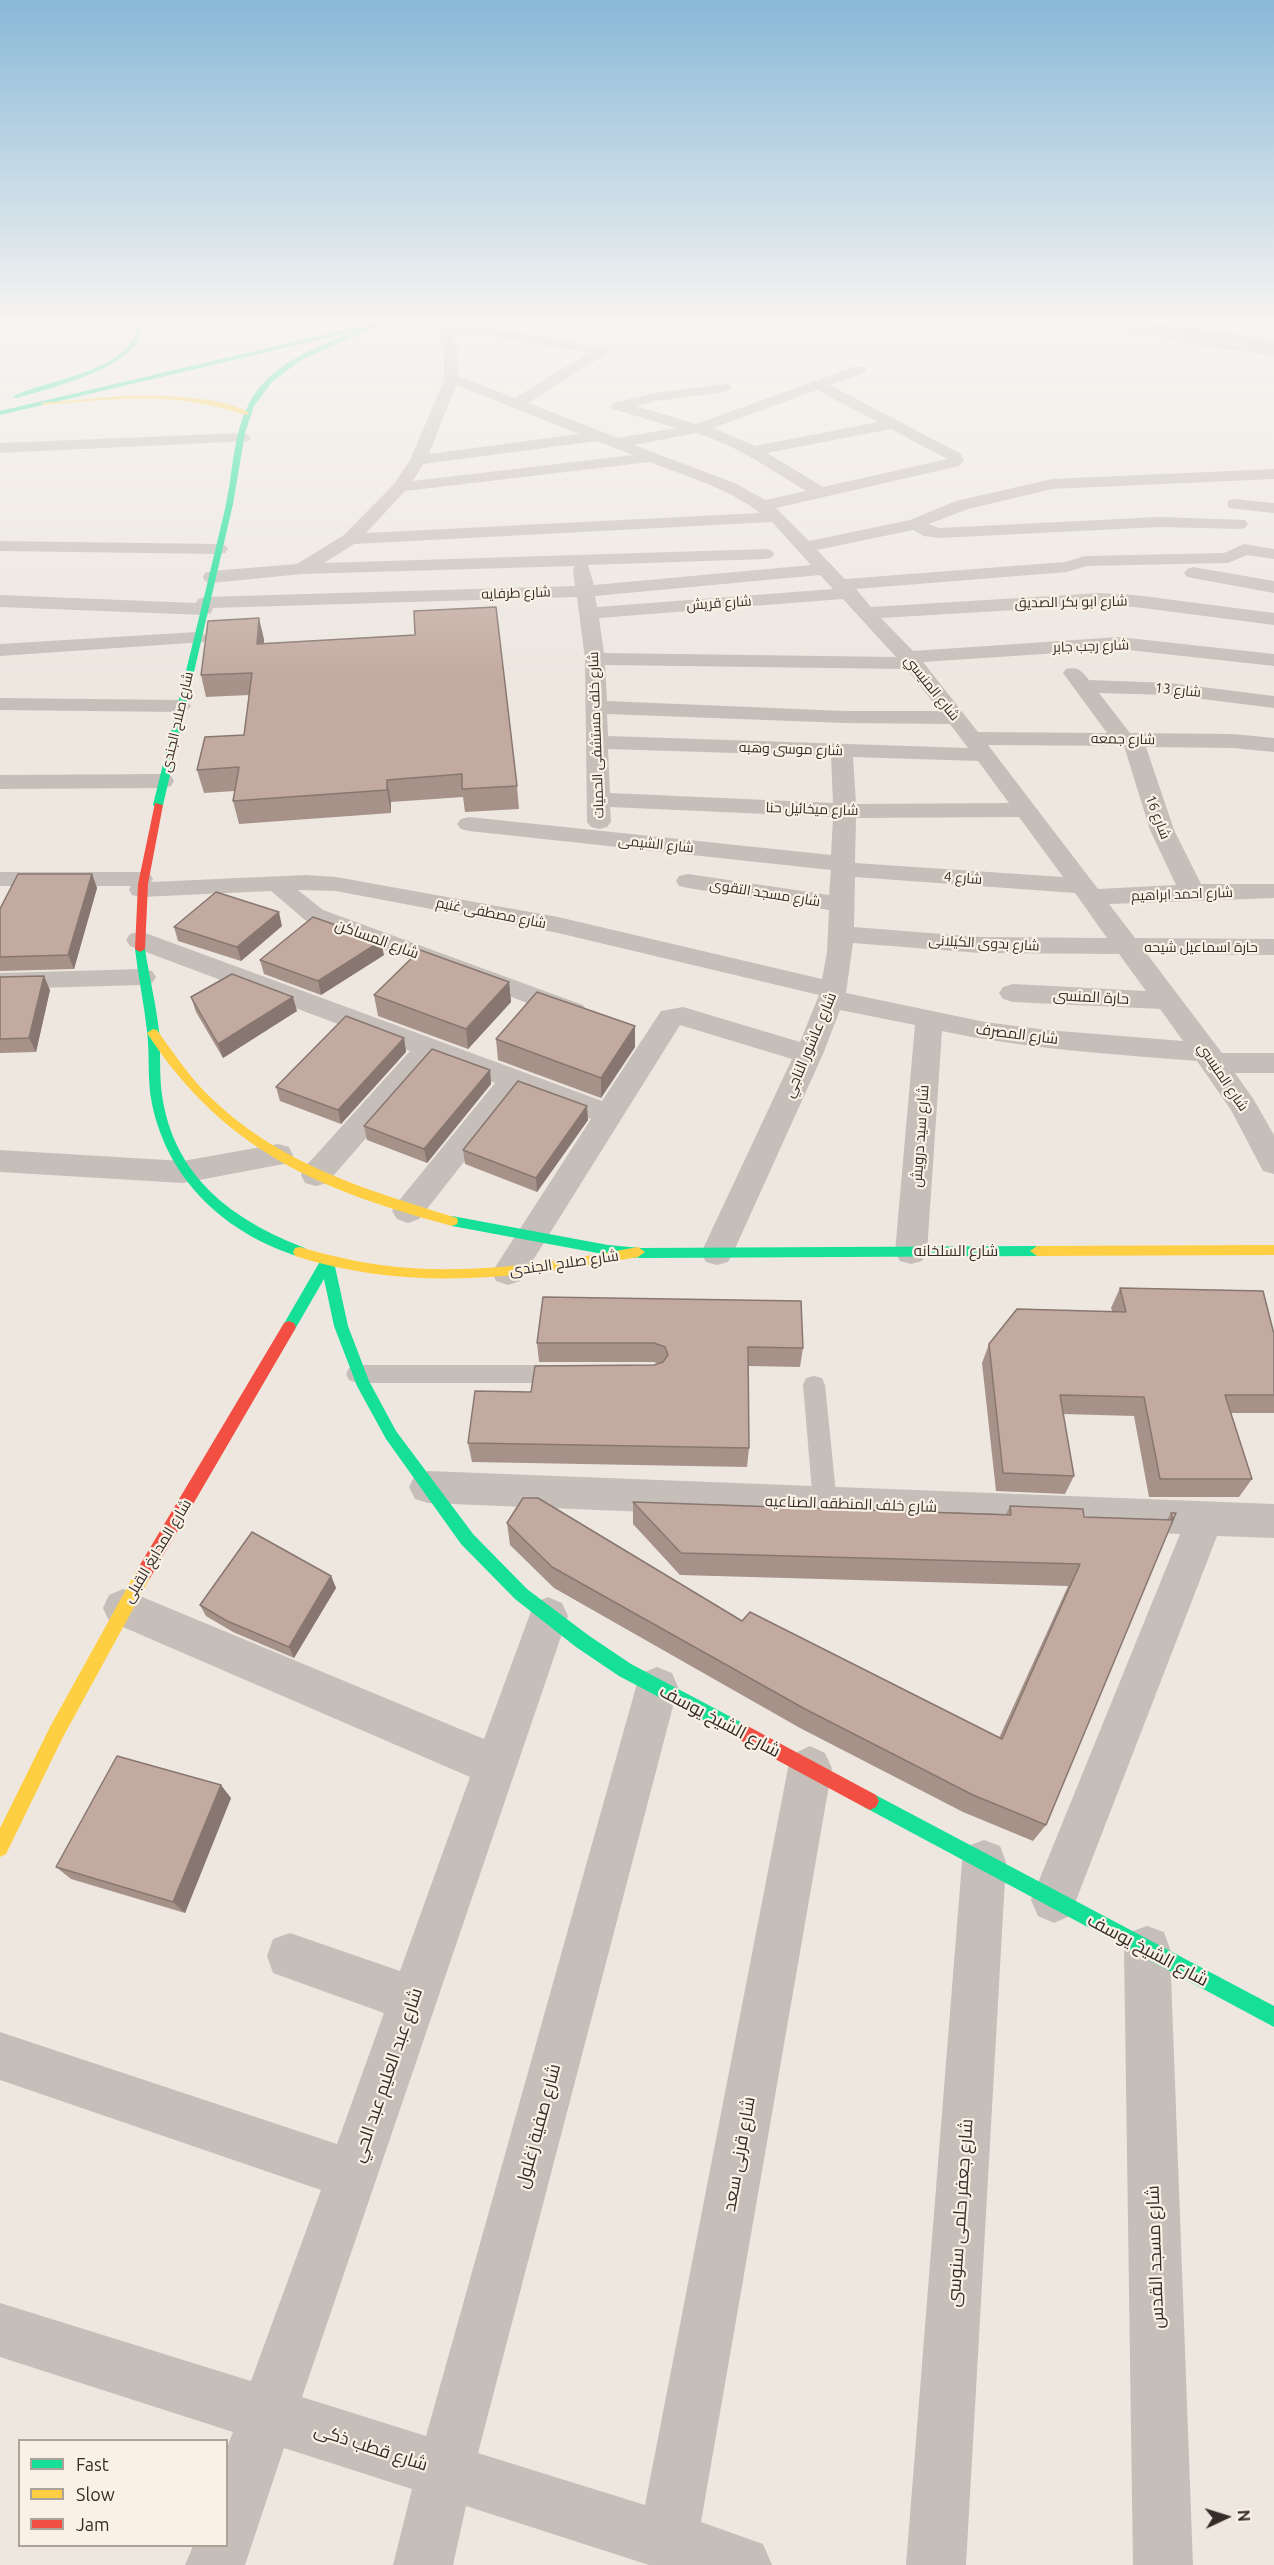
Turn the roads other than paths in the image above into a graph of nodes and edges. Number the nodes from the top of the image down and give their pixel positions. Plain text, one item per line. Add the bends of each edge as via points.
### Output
1 (129, 443) edge
2 (242, 443) edge
3 (425, 443) edge
4 (582, 443) edge
5 (615, 443) edge
6 (735, 443) edge
7 (794, 443) edge
8 (929, 443) edge
9 (0, 448) edge
10 (753, 451) junction
11 (652, 457) junction
12 (418, 460) junction
13 (924, 469) junction
14 (1274, 474) edge
15 (1229, 476) junction
16 (943, 479) dead end
17 (400, 487) junction
18 (962, 490) dead end
19 (820, 493) junction
20 (980, 500) junction
21 (1234, 504) junction
22 (1274, 508) edge
23 (770, 511) junction
24 (915, 524) junction
25 (1243, 524) junction
26 (350, 539) junction
27 (0, 546) edge
28 (219, 549) junction
29 (809, 549) junction
30 (1244, 549) junction
31 (1274, 554) edge
32 (581, 561) junction
33 (302, 569) junction
34 (1115, 576) dead end
35 (212, 577) junction
36 (839, 582) junction
37 (1274, 586) edge
38 (585, 591) junction
39 (1065, 600) junction
40 (0, 602) edge
41 (205, 606) junction
42 (588, 613) junction
43 (867, 613) junction
44 (1274, 619) edge
45 (197, 638) junction
46 (1098, 643) junction
47 (1056, 646) junction
48 (0, 650) edge
49 (595, 659) junction
50 (910, 660) junction
51 (1274, 660) edge
52 (1082, 686) junction
53 (1274, 702) edge
54 (0, 704) edge
55 (180, 706) junction
56 (596, 707) junction
57 (956, 718) junction
58 (1128, 739) junction
59 (597, 742) junction
60 (979, 746) junction
61 (842, 750) junction
62 (1272, 750) edge
63 (163, 781) junction
64 (0, 782) edge
65 (598, 799) junction
66 (1026, 810) junction
67 (845, 811) junction
68 (469, 824) dead end
69 (599, 838) junction
70 (843, 867) junction
71 (0, 879) edge
72 (688, 881) dead end
73 (141, 884) junction
74 (278, 884) junction
75 (1274, 891) edge
76 (1087, 892) junction
77 (1192, 892) junction
78 (842, 904) junction
79 (840, 934) junction
80 (140, 940) junction
81 (1274, 947) edge
82 (1129, 948) junction
83 (266, 957) edge
84 (143, 977) junction
85 (241, 978) junction
86 (0, 981) edge
87 (1014, 993) dead end
88 (833, 994) junction
89 (1168, 1001) junction
90 (929, 1020) junction
91 (599, 1021) edge
92 (153, 1033) junction
93 (429, 1047) junction
94 (808, 1054) junction
95 (1210, 1057) junction
96 (1274, 1063) edge
97 (514, 1079) junction
98 (608, 1114) junction
99 (278, 1155) junction
100 (0, 1161) edge
101 (1274, 1163) edge
102 (183, 1172) junction
103 (316, 1175) junction
104 (408, 1211) junction
105 (530, 1236) junction
106 (1274, 1250) edge
107 (638, 1252) junction
108 (911, 1252) junction
109 (717, 1253) junction
110 (327, 1262) junction
111 (508, 1272) junction
112 (583, 1373) edge
113 (357, 1374) junction
114 (814, 1384) dead end
115 (428, 1487) junction
116 (825, 1503) junction
117 (1205, 1518) junction
118 (1274, 1521) edge
119 (123, 1608) junction
120 (548, 1616) junction
121 (657, 1687) junction
122 (496, 1766) junction
123 (810, 1768) junction
124 (0, 1848) edge
125 (984, 1862) junction
126 (1054, 1900) junction
127 (1147, 1949) junction
128 (290, 1956) dead end
129 (414, 2000) junction
130 (1274, 2017) edge
131 (0, 2056) edge
132 (352, 2175) junction
133 (0, 2330) edge
134 (268, 2415) junction
135 (445, 2470) junction
136 (228, 2527) edge
137 (222, 2547) edge
138 (697, 2555) edge
139 (215, 2565) edge
140 (423, 2565) edge
141 (936, 2565) edge
142 (1163, 2565) edge

1 - 9 street
2 - 28 main road, شارع صلاح الجندى
3 - 12 street
4 - 12 street
5 - 11 street, شارع المنيسي
6 - 10 street
7 - 10 street
8 - 13 street via 957,460
10 - 19 street
11 - 17 street
11 - 23 street, شارع المنيسي via 731,488
12 - 17 street
13 - 16 street
13 - 19 street
14 - 15 street
15 - 20 street via 1052,484
15 - 21 street
17 - 26 street
18 - 20 street
19 - 23 street
20 - 24 street
21 - 22 street
21 - 25 street
23 - 26 street
23 - 29 street, شارع المنيسي
24 - 25 street via 939,533 1159,522
24 - 29 street
25 - 30 street
26 - 33 street
27 - 28 street
28 - 35 main road, شارع صلاح الجندى
29 - 32 street
29 - 36 street, شارع المنيسي
30 - 31 street
30 - 36 street via 1228,558 1085,561 1067,567
32 - 33 street
32 - 38 street, شارع خلف مستشفى الحميات
33 - 35 street
34 - 37 street via 1200,574
35 - 41 main road, شارع صلاح الجندى
36 - 38 street, شارع طرفايه
36 - 42 street, شارع قريش
36 - 43 street, شارع المنيسي
38 - 41 street, شارع طرفايه
38 - 42 street, شارع خلف مستشفى الحميات
39 - 43 street, شارع ابو بكر الصديق
39 - 44 street, شارع ابو بكر الصديق via 1135,600
39 - 46 street
40 - 41 street, شارع طرفايه
41 - 45 main road, شارع صلاح الجندى
42 - 49 street, شارع خلف مستشفى الحميات
43 - 50 street, شارع المنيسي
45 - 48 street
45 - 55 main road, شارع صلاح الجندى
46 - 47 street, شارع رجب جابر
46 - 51 street, شارع رجب جابر
47 - 50 street, شارع رجب جابر
47 - 52 street, شارع 16
49 - 50 street, شارع رجب جابر
49 - 56 street, شارع خلف مستشفى الحميات
50 - 57 street, شارع المنيسي
52 - 53 street, شارع 13 via 1170,689
52 - 58 street, شارع 16
54 - 55 street
55 - 63 main road, شارع صلاح الجندى
56 - 57 street
56 - 59 street, شارع خلف مستشفى الحميات
57 - 60 street, شارع المنيسي
58 - 60 street, شارع جمعه
58 - 62 street, شارع جمعه
58 - 77 street, شارع 16 via 1162,830
59 - 61 street, شارع موسى وهبه
59 - 65 street, شارع خلف مستشفى الحميات
60 - 61 street, شارع موسى وهبه
60 - 66 street, شارع المنيسي
61 - 67 street, شارع عاشور الناجي
63 - 64 street
63 - 73 main road, شارع صلاح الجندى
65 - 67 street, شارع ميخائيل حنا
65 - 69 street, شارع خلف مستشفى الحميات
66 - 67 street, شارع ميخائيل حنا
66 - 76 street, شارع المنيسي
67 - 70 street, شارع عاشور الناجي
68 - 69 street, شارع الشيمى
69 - 70 street, شارع الشيمى
70 - 76 street, شارع 4
70 - 78 street, شارع عاشور الناجي
71 - 73 street, شارع مصطفى غنيم
72 - 78 street, شارع مسجد التقوى
73 - 74 street, شارع مصطفى غنيم
73 - 80 main road, شارع صلاح الجندى
74 - 88 street, شارع مصطفى غنيم via 336,884 546,923
74 - 91 street, شارع المساكن via 306,922 526,1005
75 - 77 street, شارع احمد ابراهيم
76 - 77 street, شارع احمد ابراهيم
76 - 82 street, شارع المنيسي
78 - 79 street, شارع عاشور الناجي
79 - 82 street, شارع بدوى الكيلانى via 980,945
79 - 88 street, شارع عاشور الناجي
80 - 84 main road, شارع صلاح الجندى
80 - 85 street
81 - 82 street, حارة اسماعيل شيحه
82 - 89 street, شارع المنيسي
83 - 85 street
84 - 86 street
84 - 92 main road, شارع صلاح الجندى
85 - 93 street via 363,1012
87 - 89 street, حارة المنسى
88 - 90 street, شارع المصرف
88 - 94 street, شارع عاشور الناجي
89 - 95 street, شارع المنيسي
90 - 95 street, شارع المصرف via 985,1031
90 - 108 street, شارع سيد درويش
92 - 99 main road, شارع صلاح الجندى via 208,1102
92 - 102 main road, شارع صلاح الجندى via 155,1083 163,1128
93 - 97 street via 482,1056
93 - 103 street
94 - 98 street via 679,1015 643,1037
94 - 109 street, شارع عاشور الناجي
95 - 96 street, شارع المصرف
95 - 101 street, شارع المنيسي via 1244,1107
97 - 98 street
97 - 104 street
98 - 105 street
99 - 102 street
99 - 103 main road, شارع صلاح الجندى
100 - 102 street
102 - 110 main road, شارع صلاح الجندى via 212,1204 251,1232 292,1252
103 - 104 main road, شارع صلاح الجندى
104 - 105 main road, شارع صلاح الجندى
105 - 107 main road, شارع صلاح الجندى
105 - 111 street
106 - 108 main road, شارع السلخانه
107 - 109 main road, شارع السلخانه
107 - 111 main road, شارع صلاح الجندى
108 - 109 main road, شارع السلخانه
110 - 111 main road, شارع صلاح الجندى via 416,1272
110 - 113 main road, شارع الشيخ يوسف via 338,1317
110 - 119 main road, شارع المدابغ القبلى
112 - 113 lane
113 - 115 main road, شارع الشيخ يوسف via 399,1450
114 - 116 lane
115 - 116 street, شارع خلف المنطقه الصناعيه
115 - 120 main road, شارع الشيخ يوسف via 467,1539
116 - 117 street, شارع خلف المنطقه الصناعيه
117 - 118 street, شارع خلف المنطقه الصناعيه
117 - 126 street
119 - 122 street
119 - 124 main road, شارع المدابغ القبلى
120 - 121 main road, شارع الشيخ يوسف via 586,1645
120 - 122 street, شارع عبد العليم عبد الحي
121 - 123 main road, شارع الشيخ يوسف
121 - 135 street, شارع صفية زغلول
122 - 129 street, شارع عبد العليم عبد الحي
123 - 125 main road, شارع الشيخ يوسف
123 - 138 street, شارع قرنى سعد
125 - 126 main road, شارع الشيخ يوسف
125 - 141 street, شارع جعفر حلمى سنوسى
126 - 127 main road, شارع الشيخ يوسف
127 - 130 main road, شارع الشيخ يوسف
127 - 142 street, شارع مسجد القدس
128 - 129 street
129 - 132 street, شارع عبد العليم عبد الحي
131 - 132 street
132 - 134 street, شارع عبد العليم عبد الحي
133 - 134 street, شارع قطب ذكى
134 - 135 street, شارع قطب ذكى
134 - 136 street, شارع عبد العليم عبد الحي
135 - 138 street, شارع قطب ذكى
135 - 140 street, شارع صفية زغلول
137 - 139 street

